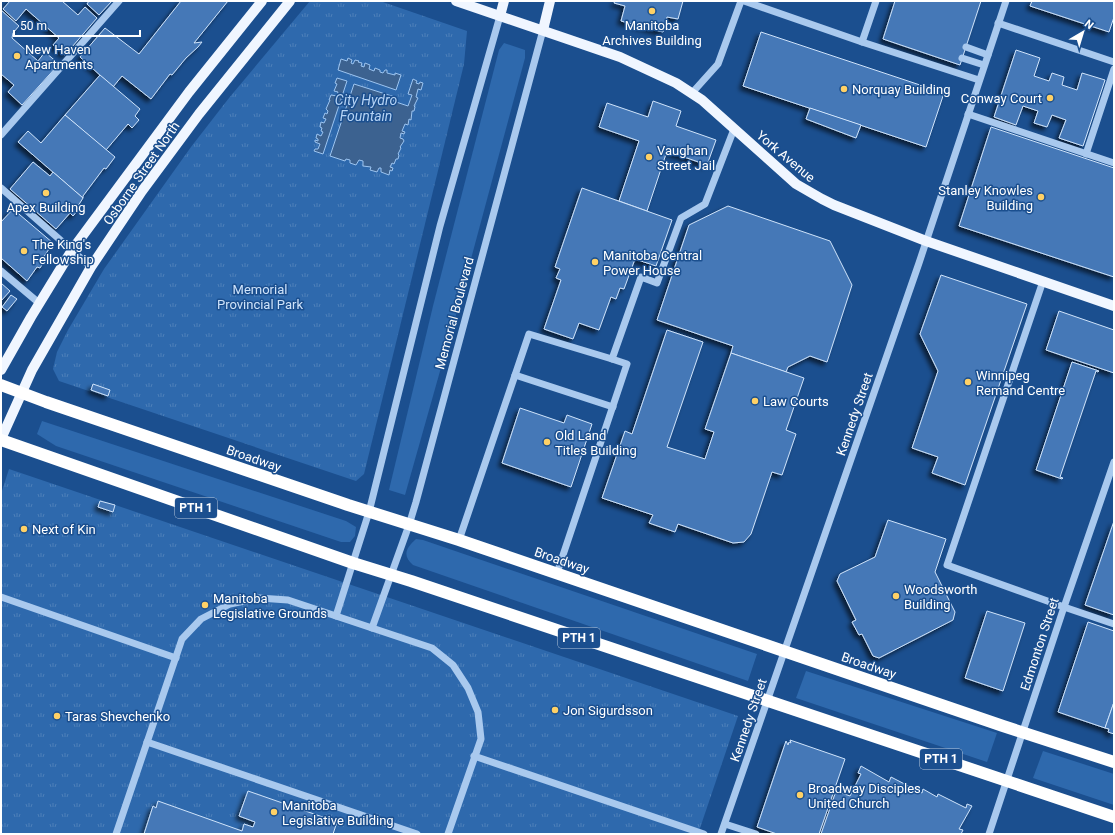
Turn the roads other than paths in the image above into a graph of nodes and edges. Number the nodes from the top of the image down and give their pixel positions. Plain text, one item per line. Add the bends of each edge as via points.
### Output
1 (119, 1) edge
2 (262, 1) edge
3 (290, 1) edge
4 (456, 1) edge
5 (504, 1) edge
6 (550, 1) edge
7 (741, 1) edge
8 (744, 1) edge
9 (876, 1) edge
10 (1006, 1) edge
11 (500, 16) junction
12 (998, 23) junction
13 (543, 30) junction
14 (862, 42) junction
15 (966, 47) dead end
16 (988, 55) junction
17 (962, 58) dead end
18 (1114, 62) edge
19 (984, 65) junction
20 (1114, 70) edge
21 (979, 80) junction
22 (692, 92) junction
23 (968, 114) junction
24 (734, 129) junction
25 (1, 135) edge
26 (1086, 154) junction
27 (1114, 163) edge
28 (1, 188) edge
29 (926, 241) junction
30 (72, 250) junction
31 (92, 267) junction
32 (1, 271) edge
33 (1043, 281) junction
34 (39, 303) junction
35 (1114, 306) edge
36 (612, 359) junction
37 (1, 370) edge
38 (515, 375) junction
39 (1, 385) edge
40 (22, 393) junction
41 (613, 407) junction
42 (1, 439) edge
43 (1114, 462) edge
44 (369, 512) junction
45 (409, 525) junction
46 (459, 540) junction
47 (353, 563) junction
48 (557, 572) junction
49 (391, 575) junction
50 (1, 597) edge
51 (1064, 607) junction
52 (336, 616) junction
53 (1114, 624) edge
54 (372, 628) junction
55 (784, 651) junction
56 (176, 658) junction
57 (767, 701) junction
58 (1022, 732) junction
59 (147, 742) junction
60 (474, 756) junction
61 (1114, 762) edge
62 (1006, 781) junction
63 (1114, 817) edge
64 (725, 824) junction
65 (116, 834) edge
66 (417, 834) edge
67 (448, 834) edge
68 (704, 834) edge
69 (721, 834) edge
70 (756, 834) edge
71 (989, 834) edge

1 - 25 street
2 - 30 main road, Osborne Street North via 180,104
3 - 31 main road, Osborne Street North via 199,114 142,191
4 - 11 main road, York Avenue
5 - 11 main road
6 - 13 main road, Memorial Boulevard
7 - 22 street via 718,64
8 - 14 street
9 - 14 street
10 - 12 street, Kennedy Street
11 - 13 main road, York Avenue
11 - 44 street via 440,226
12 - 16 street, Kennedy Street
12 - 18 street
13 - 22 main road, York Avenue via 661,74
13 - 45 street, Memorial Boulevard
14 - 21 street
15 - 16 street
16 - 19 street, Kennedy Street
17 - 19 street
19 - 21 street, Kennedy Street
20 - 26 street
21 - 23 street, Kennedy Street
22 - 24 main road, York Avenue
23 - 26 street
23 - 29 street, Kennedy Street
24 - 29 main road, York Avenue via 776,168 816,196
24 - 36 street via 705,204 681,218 657,283 641,277
26 - 27 street
28 - 30 street
29 - 33 main road, York Avenue
29 - 55 street, Kennedy Street
30 - 31 street
30 - 34 main road, Osborne Street North
31 - 40 main road, Osborne Street North via 32,370
32 - 34 street
33 - 35 main road, York Avenue
33 - 51 street via 946,565
34 - 37 main road, Osborne Street North
36 - 38 street via 529,334
36 - 41 street via 627,364
38 - 41 street
38 - 46 street
39 - 40 highway, Broadway
40 - 42 main road, Osborne Street North
40 - 44 highway, Broadway
41 - 48 street
42 - 47 highway, PTH 1
43 - 51 street, Edmonton Street
44 - 45 highway, Broadway
44 - 47 street
45 - 46 highway, Broadway
45 - 49 street, Memorial Boulevard
46 - 48 highway, Broadway
47 - 49 highway, PTH 1
47 - 52 street
48 - 55 highway, Broadway
49 - 54 street, Memorial Boulevard
49 - 57 highway, PTH 1
50 - 56 street
51 - 53 street
51 - 58 street, Edmonton Street
52 - 54 street
52 - 56 street via 288,600 259,598 230,604 201,619 182,639
54 - 60 street via 432,648 453,665 468,688 478,712 481,739
55 - 57 street, Kennedy Street
55 - 58 highway, Broadway
56 - 59 street
57 - 62 highway, PTH 1
57 - 64 street, Kennedy Street
58 - 61 highway, Broadway
58 - 62 street, Edmonton Street
59 - 65 street
59 - 66 street
60 - 67 street
60 - 68 street
62 - 63 highway, PTH 1
62 - 71 street, Edmonton Street
64 - 69 street, Kennedy Street
64 - 70 street

